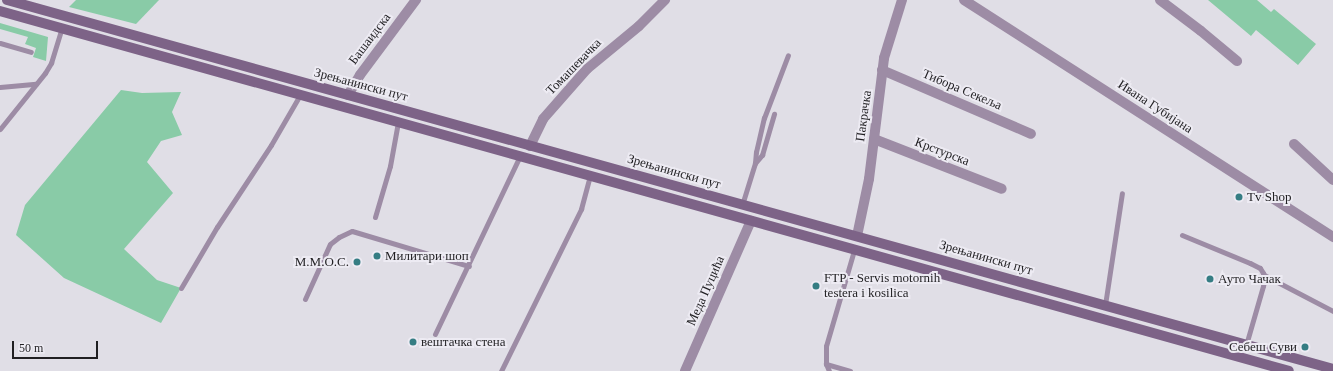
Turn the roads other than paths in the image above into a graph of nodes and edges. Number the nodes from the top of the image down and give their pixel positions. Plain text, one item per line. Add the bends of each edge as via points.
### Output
1 (7, 0) edge
2 (416, 0) edge
3 (665, 0) edge
4 (902, 0) edge
5 (964, 0) edge
6 (1160, 0) edge
7 (0, 11) edge
8 (62, 28) junction
9 (0, 43) edge
10 (31, 52) dead end
11 (788, 55) dead end
12 (1237, 61) dead end
13 (882, 70) junction
14 (36, 84) junction
15 (0, 87) edge
16 (348, 95) junction
17 (300, 96) junction
18 (774, 114) dead end
19 (398, 121) junction
20 (0, 129) edge
21 (1031, 134) dead end
22 (874, 139) junction
23 (1294, 144) dead end
24 (530, 146) junction
25 (520, 156) junction
26 (756, 163) junction
27 (590, 176) junction
28 (1333, 180) edge
29 (1002, 189) dead end
30 (1122, 193) dead end
31 (742, 205) junction
32 (375, 217) dead end
33 (751, 221) junction
34 (1182, 235) dead end
35 (857, 236) junction
36 (1333, 236) edge
37 (854, 250) junction
38 (469, 266) junction
39 (1264, 275) junction
40 (180, 288) dead end
41 (305, 299) dead end
42 (1104, 305) junction
43 (1333, 311) edge
44 (435, 334) dead end
45 (1246, 345) junction
46 (826, 364) junction
47 (1333, 369) edge
48 (501, 371) edge
49 (685, 371) edge
50 (829, 371) edge
51 (850, 371) edge
52 (1289, 371) edge

1 - 16 main road, Зрењанински пут
2 - 16 street, Башаидска
3 - 24 street, Томашевачка via 639,26 587,69 543,120
4 - 13 street, Пакрачка via 890,34
5 - 36 street, Ивана Губијана
6 - 12 street
7 - 8 main road, Зрењанински пут
8 - 14 lane via 51,62
8 - 17 main road, Зрењанински пут
9 - 10 lane
11 - 26 lane via 764,118
13 - 21 street, Тибора Секеља
13 - 22 street, Пакрачка
14 - 15 lane
14 - 20 lane
16 - 24 main road, Зрењанински пут
17 - 19 main road, Зрењанински пут
17 - 40 lane
18 - 26 lane via 762,155
19 - 25 main road, Зрењанински пут
19 - 32 lane via 390,166
22 - 29 street, Крстурска
22 - 35 street, Пакрачка
23 - 28 street
24 - 31 main road, Зрењанински пут
25 - 27 main road, Зрењанински пут
25 - 38 lane
26 - 31 lane
27 - 33 main road, Зрењанински пут
27 - 48 lane via 580,209
30 - 42 lane
31 - 35 main road, Зрењанински пут
33 - 37 main road, Зрењанински пут
33 - 49 street, Меда Пуцића
34 - 39 lane via 1250,263 1260,268
35 - 42 main road, Зрењанински пут
37 - 46 lane via 826,346
37 - 52 main road, Зрењанински пут
38 - 41 lane via 352,231 330,244
38 - 44 lane
39 - 43 lane
39 - 45 lane
42 - 45 main road, Зрењанински пут
45 - 47 main road, Зрењанински пут
46 - 50 lane
46 - 51 lane

